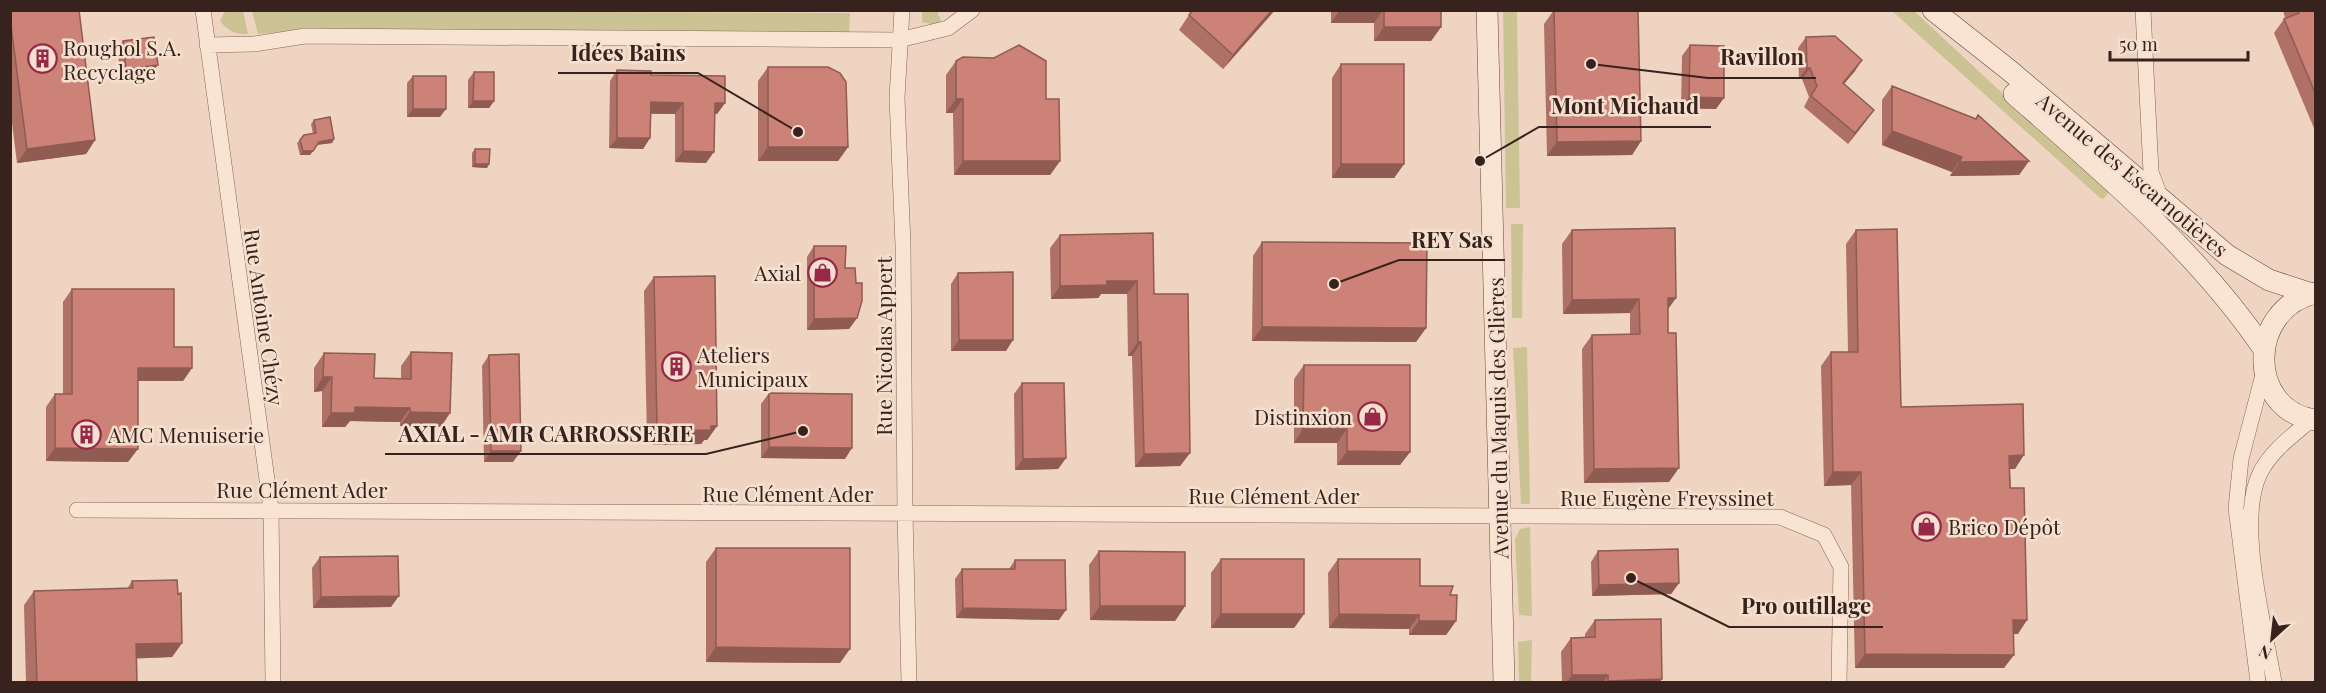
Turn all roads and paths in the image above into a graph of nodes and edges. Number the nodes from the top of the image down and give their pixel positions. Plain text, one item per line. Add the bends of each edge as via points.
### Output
1 (203, 10) edge
2 (902, 10) edge
3 (972, 10) edge
4 (1487, 10) edge
5 (1933, 10) edge
6 (2143, 10) edge
7 (1964, 37) junction
8 (898, 40) junction
9 (207, 45) junction
10 (2163, 202) junction
11 (2314, 293) edge
12 (2263, 348) junction
13 (2264, 371) junction
14 (2313, 420) edge
15 (270, 509) junction
16 (77, 510) dead end
17 (905, 514) junction
18 (1499, 517) junction
19 (273, 682) edge
20 (909, 682) edge
21 (1504, 682) edge
22 (1839, 682) edge
23 (2258, 682) edge
24 (2274, 682) edge

1 - 9 street, Rue Antoine Chézy
2 - 8 street, Rue Nicolas Appert
3 - 8 street via 948,28
4 - 18 main road, Avenue du Maquis des Glières
5 - 7 main road, Avenue des Escarnotières
6 - 10 street via 2151,172
7 - 10 main road, Avenue des Escarnotières via 2009,70
7 - 12 main road, Avenue des Escarnotières via 2013,92 2189,254 2234,305
8 - 9 street via 305,36 254,44
8 - 17 street, Rue Nicolas Appert
9 - 15 street, Rue Antoine Chézy
10 - 11 main road, Avenue des Escarnotières via 2226,255 2269,280
11 - 12 main road via 2279,313
12 - 13 main road
13 - 14 main road via 2281,402
13 - 23 street via 2241,459 2236,508
14 - 24 street via 2275,451 2260,474 2250,507 2251,543
15 - 16 street, Rue Clément Ader
15 - 17 street, Rue Clément Ader
15 - 19 street, Rue Antoine Chézy
17 - 18 street, Rue Clément Ader
17 - 20 street, Rue Nicolas Appert
18 - 21 main road, Avenue du Maquis des Glières
18 - 22 street, Rue Eugène Freyssinet via 1780,517 1824,535 1841,567

